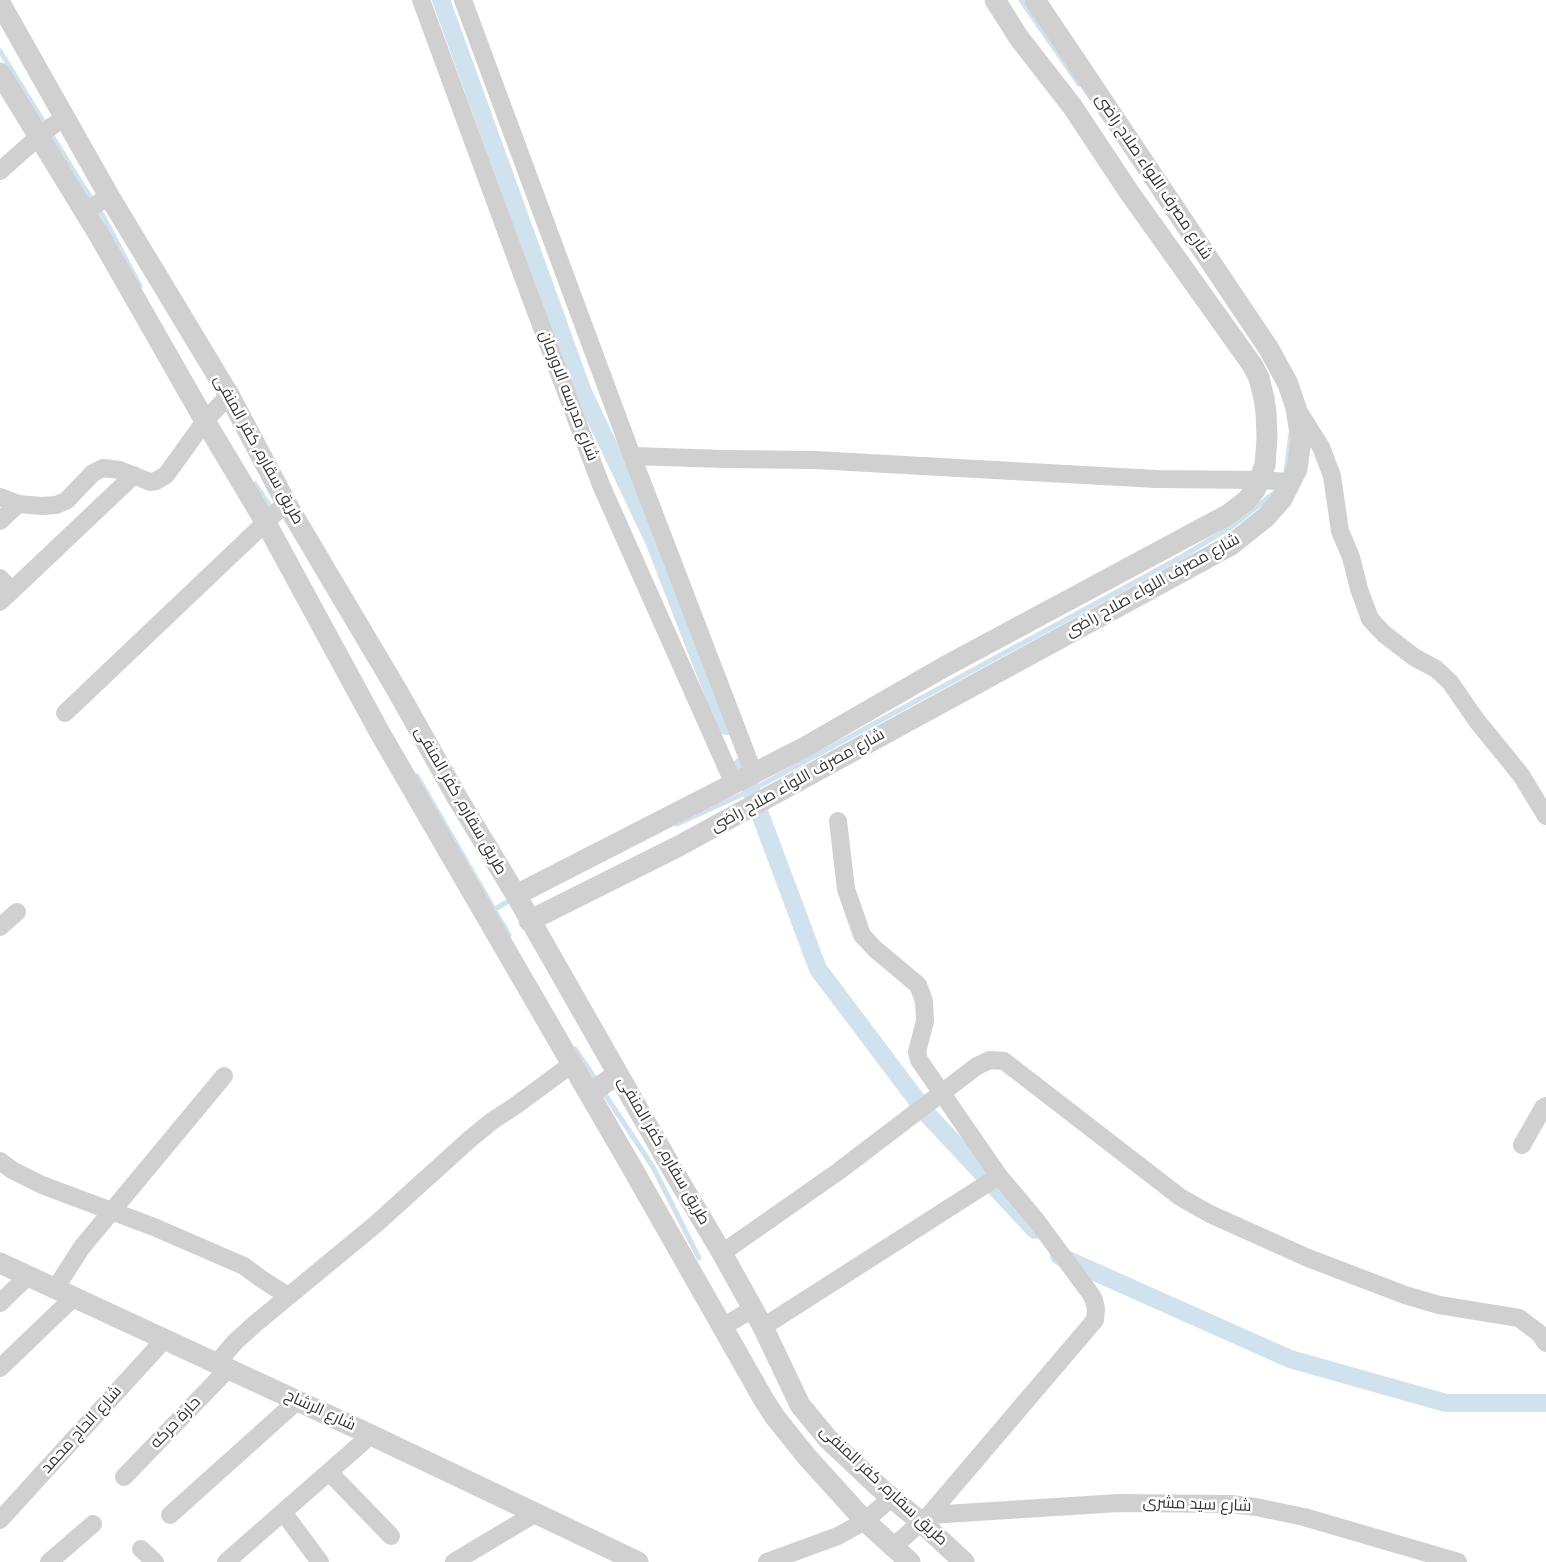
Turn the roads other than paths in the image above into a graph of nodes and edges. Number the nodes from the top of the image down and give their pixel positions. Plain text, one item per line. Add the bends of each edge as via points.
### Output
1 (421, 0) edge
2 (463, 0) edge
3 (995, 0) edge
4 (1035, 0) edge
5 (0, 3) edge
6 (1, 78) edge
7 (51, 127) junction
8 (0, 171) edge
9 (97, 204) junction
10 (217, 408) junction
11 (1296, 408) junction
12 (632, 456) junction
13 (134, 475) junction
14 (1260, 480) junction
15 (1290, 482) junction
16 (0, 497) edge
17 (286, 503) junction
18 (18, 504) junction
19 (0, 521) edge
20 (266, 523) junction
21 (4, 590) edge
22 (338, 625) junction
23 (913, 685) junction
24 (929, 709) junction
25 (65, 713) dead end
26 (805, 747) junction
27 (819, 770) junction
28 (754, 774) junction
29 (734, 784) junction
30 (745, 810) junction
31 (1546, 816) edge
32 (838, 821) dead end
33 (516, 895) junction
34 (17, 912) dead end
35 (529, 920) junction
36 (0, 927) edge
37 (572, 1064) junction
38 (224, 1076) dead end
39 (604, 1084) junction
40 (942, 1094) junction
41 (1546, 1106) edge
42 (1522, 1145) dead end
43 (0, 1161) edge
44 (998, 1176) junction
45 (112, 1210) junction
46 (722, 1253) junction
47 (0, 1263) edge
48 (28, 1276) junction
49 (64, 1294) junction
50 (288, 1296) junction
51 (0, 1303) edge
52 (750, 1310) junction
53 (725, 1325) junction
54 (763, 1327) junction
55 (164, 1340) junction
56 (1546, 1343) edge
57 (222, 1366) junction
58 (0, 1368) edge
59 (297, 1401) junction
60 (371, 1435) junction
61 (329, 1472) junction
62 (124, 1477) dead end
63 (892, 1498) junction
64 (283, 1512) junction
65 (536, 1513) junction
66 (170, 1515) dead end
67 (925, 1519) junction
68 (0, 1520) edge
69 (864, 1521) junction
70 (93, 1524) dead end
71 (391, 1536) dead end
72 (893, 1546) junction
73 (142, 1549) dead end
74 (49, 1562) edge
75 (155, 1562) edge
76 (226, 1562) edge
77 (320, 1562) edge
78 (454, 1562) edge
79 (638, 1562) edge
80 (767, 1562) edge
81 (910, 1562) edge
82 (964, 1562) edge
83 (1458, 1562) edge

1 - 29 street, شارع مدرسه الاورمان via 602,485
2 - 12 street
3 - 14 street, شارع مصرف اللواء صلاح راضى via 1253,366 1259,378 1266,412 1265,465
4 - 11 street, شارع مصرف اللواء صلاح راضى via 1269,349 1288,384
5 - 7 street, طريق سقاره, كفر المنفى
6 - 7 street, طريق سقاره, كفر المنفى
7 - 8 street
7 - 9 street, طريق سقاره, كفر المنفى
7 - 9 street, طريق سقاره, كفر المنفى
9 - 10 street, طريق سقاره, كفر المنفى
9 - 10 street, طريق سقاره, كفر المنفى
10 - 13 street via 161,479 150,482
10 - 17 street, طريق سقاره, كفر المنفى
10 - 20 street, طريق سقاره, كفر المنفى
11 - 15 street, شارع مصرف اللواء صلاح راضى via 1301,440 1297,469
11 - 31 street via 1321,447 1332,476 1340,531 1370,619 1384,634 1450,682 1521,775
12 - 14 street via 815,460 1156,479
12 - 28 street
13 - 18 street via 103,468 66,501 42,506
13 - 21 street
14 - 15 street
14 - 23 street, شارع مصرف اللواء صلاح راضى via 1246,500 1229,514
15 - 24 street, شارع مصرف اللواء صلاح راضى via 1282,499 1266,517 1231,545
16 - 18 street
17 - 20 street
17 - 22 street, طريق سقاره, كفر المنفى
18 - 19 street
20 - 22 street, طريق سقاره, كفر المنفى
20 - 25 street
22 - 33 street, طريق سقاره, كفر المنفى via 458,799
22 - 37 street, طريق سقاره, كفر المنفى via 380,734
23 - 24 street
23 - 26 street, شارع مصرف اللواء صلاح راضى
24 - 27 street, شارع مصرف اللواء صلاح راضى
26 - 27 street
26 - 28 street, شارع مصرف اللواء صلاح راضى
27 - 30 street, شارع مصرف اللواء صلاح راضى
28 - 29 street, شارع مصرف اللواء صلاح راضى
29 - 30 street
29 - 33 street, شارع مصرف اللواء صلاح راضى
30 - 35 street, شارع مصرف اللواء صلاح راضى
32 - 40 street via 846,888 862,935 918,985 924,1002 924,1021 917,1052
33 - 35 street, طريق سقاره, كفر المنفى
34 - 36 street
35 - 39 street, طريق سقاره, كفر المنفى
37 - 39 street, طريق سقاره, كفر المنفى
37 - 50 street, حارة حركه via 477,1133 376,1224
38 - 45 street
39 - 46 street, طريق سقاره, كفر المنفى
39 - 53 street, طريق سقاره, كفر المنفى
40 - 44 street
40 - 46 street
40 - 56 street via 977,1066 990,1060 1004,1061 1180,1197 1210,1214 1308,1258 1405,1296 1519,1318 1539,1333
41 - 42 street
43 - 45 street via 42,1185
44 - 54 street
44 - 67 street via 1036,1220 1090,1293 1096,1309 1095,1320
45 - 49 street via 82,1247
45 - 50 street via 244,1266
46 - 52 street, طريق سقاره, كفر المنفى
47 - 48 street, شارع الرشاح
48 - 49 street, شارع الرشاح
48 - 51 street
49 - 55 street, شارع الرشاح
49 - 58 street
50 - 57 street, حارة حركه via 235,1342
52 - 53 street
52 - 54 street, طريق سقاره, كفر المنفى
53 - 69 street, طريق سقاره, كفر المنفى via 775,1416
54 - 63 street, طريق سقاره, كفر المنفى via 800,1405 828,1439
55 - 57 street, شارع الرشاح
55 - 68 street, شارع الحاج محمد
57 - 59 street, شارع الرشاح
57 - 62 street, حارة حركه
59 - 60 street, شارع الرشاح
59 - 66 street
60 - 61 street
60 - 65 street, شارع الرشاح
61 - 64 street
61 - 71 street
63 - 67 street, طريق سقاره, كفر المنفى
63 - 69 street
64 - 76 street
64 - 77 street
65 - 78 street
65 - 79 street, شارع الرشاح
67 - 72 street
67 - 82 street, طريق سقاره, كفر المنفى
67 - 83 street, شارع سيد مشرى via 1118,1503 1256,1506
69 - 72 street, طريق سقاره, كفر المنفى
69 - 80 street via 838,1536
70 - 74 street
72 - 81 street, طريق سقاره, كفر المنفى
73 - 75 street

